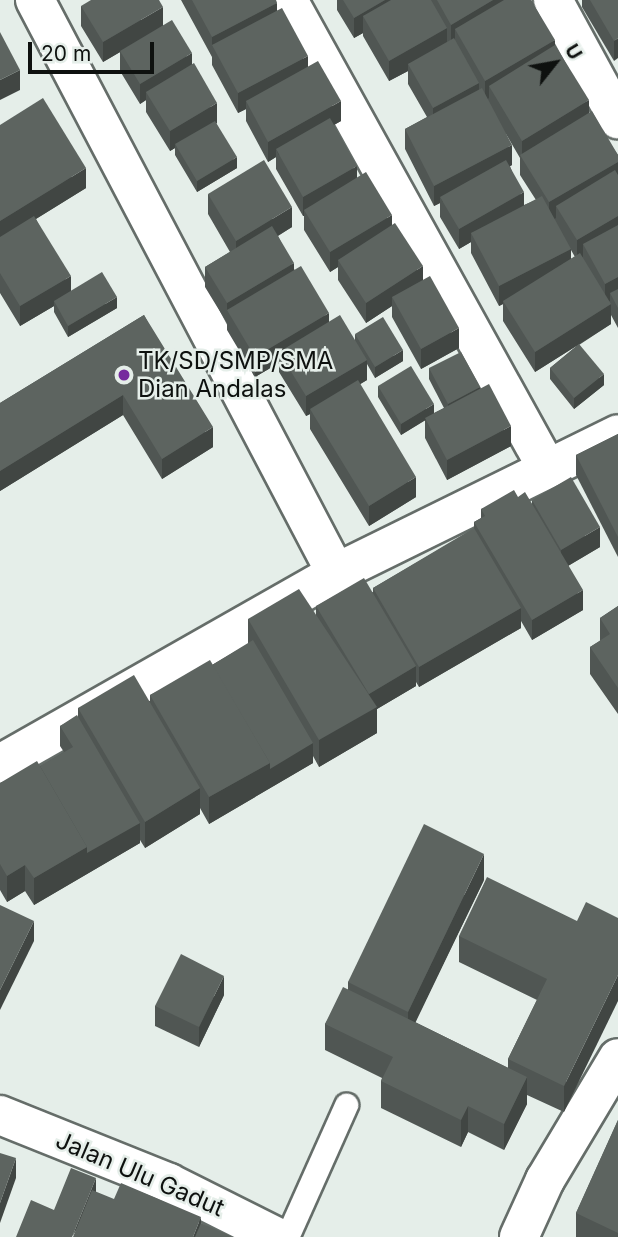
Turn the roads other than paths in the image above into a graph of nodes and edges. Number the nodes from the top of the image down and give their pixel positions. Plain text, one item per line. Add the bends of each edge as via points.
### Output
1 (288, 0) edge
2 (553, 0) edge
3 (46, 4) edge
4 (618, 119) edge
5 (618, 434) edge
6 (547, 468) junction
7 (336, 573) junction
8 (0, 764) edge
9 (618, 1058) edge
10 (346, 1105) dead end
11 (0, 1115) edge
12 (277, 1237) edge
13 (287, 1237) edge
14 (520, 1237) edge

1 - 6 street
2 - 4 street
3 - 7 street
5 - 6 street
6 - 7 street
7 - 8 street
9 - 14 street via 545,1180
10 - 13 lane
11 - 12 street, Jalan Ulu Gadut via 169,1183

